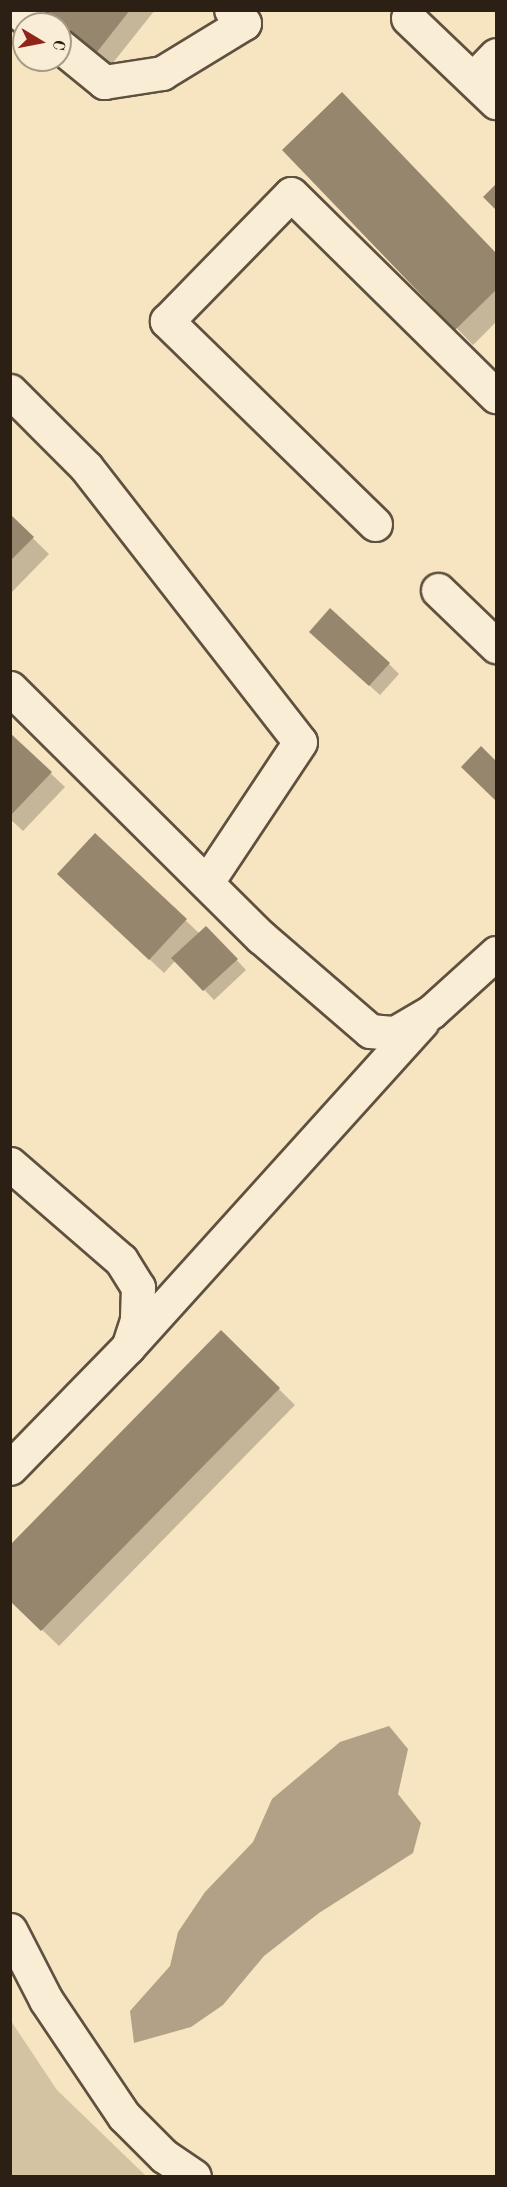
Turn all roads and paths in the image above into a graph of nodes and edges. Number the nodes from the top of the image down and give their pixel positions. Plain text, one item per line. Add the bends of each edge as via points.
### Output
1 (231, 10) edge
2 (408, 18) dead end
3 (496, 55) edge
4 (72, 56) edge
5 (473, 80) junction
6 (496, 102) edge
7 (10, 391) edge
8 (496, 396) edge
9 (375, 524) dead end
10 (438, 590) dead end
11 (496, 646) edge
12 (10, 688) edge
13 (207, 882) junction
14 (496, 953) edge
15 (431, 1012) junction
16 (16, 1180) edge
17 (128, 1347) junction
18 (10, 1468) edge
19 (10, 1930) edge
20 (194, 2176) edge

1 - 4 street via 244,23 162,73 104,82
2 - 5 street
3 - 5 street
5 - 6 street
7 - 13 street via 86,467 300,742
8 - 9 street via 291,194 167,321
10 - 11 street
12 - 13 street
13 - 15 street via 261,937 370,1031 395,1033
14 - 15 street
15 - 17 street
16 - 17 street via 121,1260 138,1287 137,1320
17 - 18 street
19 - 20 street via 46,2000 124,2116 164,2156

